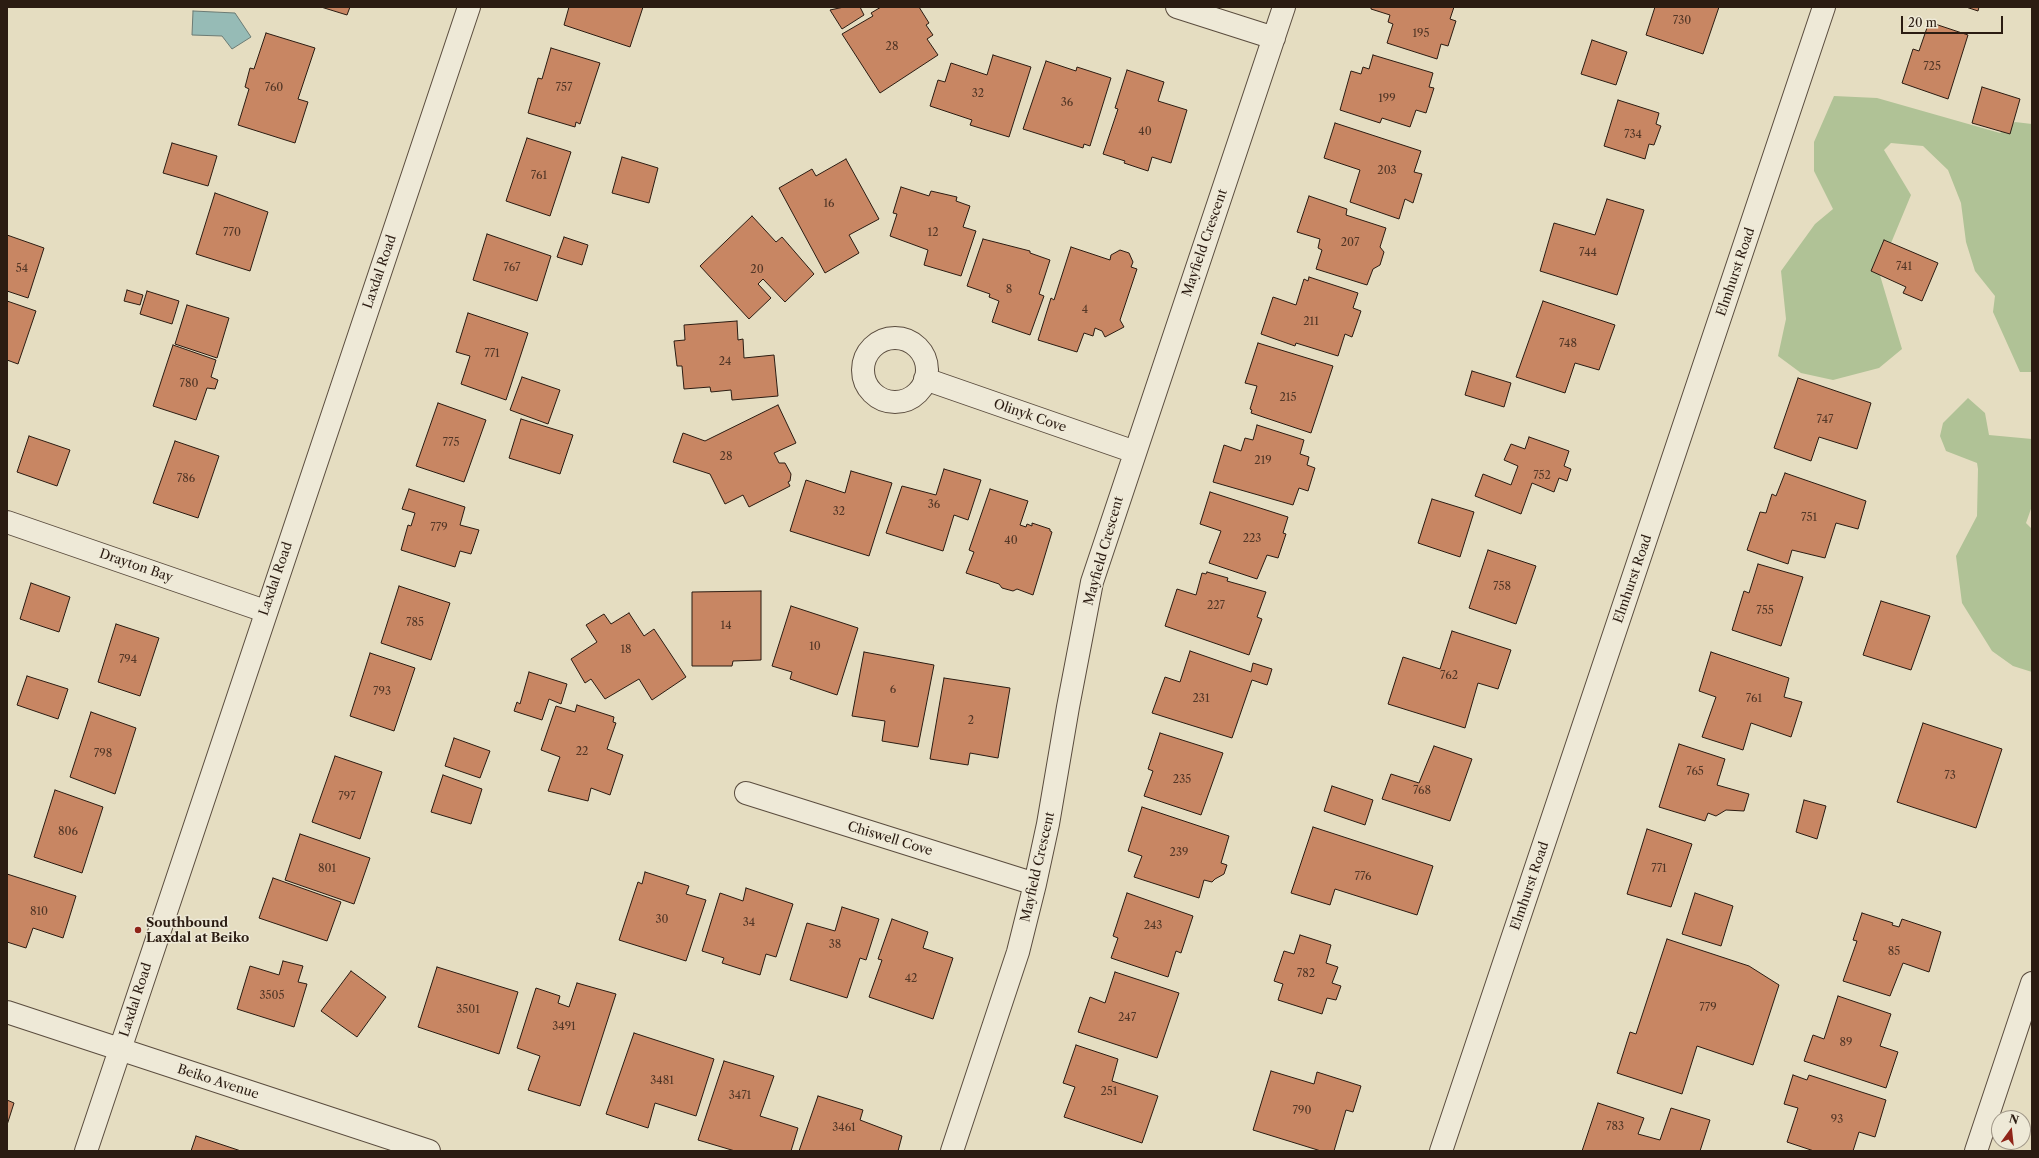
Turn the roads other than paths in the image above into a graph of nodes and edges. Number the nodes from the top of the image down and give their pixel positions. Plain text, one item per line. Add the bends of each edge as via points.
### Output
1 (469, 7) edge
2 (1178, 7) edge
3 (1284, 7) edge
4 (1824, 7) edge
5 (1274, 38) junction
6 (925, 379) dead end
7 (1135, 452) junction
8 (7, 522) edge
9 (265, 611) junction
10 (746, 793) dead end
11 (1035, 884) junction
12 (2032, 983) edge
13 (7, 1012) edge
14 (120, 1050) junction
15 (86, 1151) edge
16 (430, 1151) edge
17 (952, 1151) edge
18 (1441, 1151) edge
19 (1976, 1151) edge

1 - 9 street, Laxdal Road
2 - 5 street
3 - 5 street, Mayfield Crescent
4 - 18 street, Elmhurst Road
5 - 7 street, Mayfield Crescent
6 - 7 street, Olinyk Cove
7 - 11 street, Mayfield Crescent via 1092,582
8 - 9 street, Drayton Bay
9 - 14 street, Laxdal Road
10 - 11 street, Chiswell Cove
11 - 17 street, Mayfield Crescent via 1018,952
12 - 19 street
13 - 14 street, Beiko Avenue
14 - 15 street, Laxdal Road
14 - 16 street, Beiko Avenue

